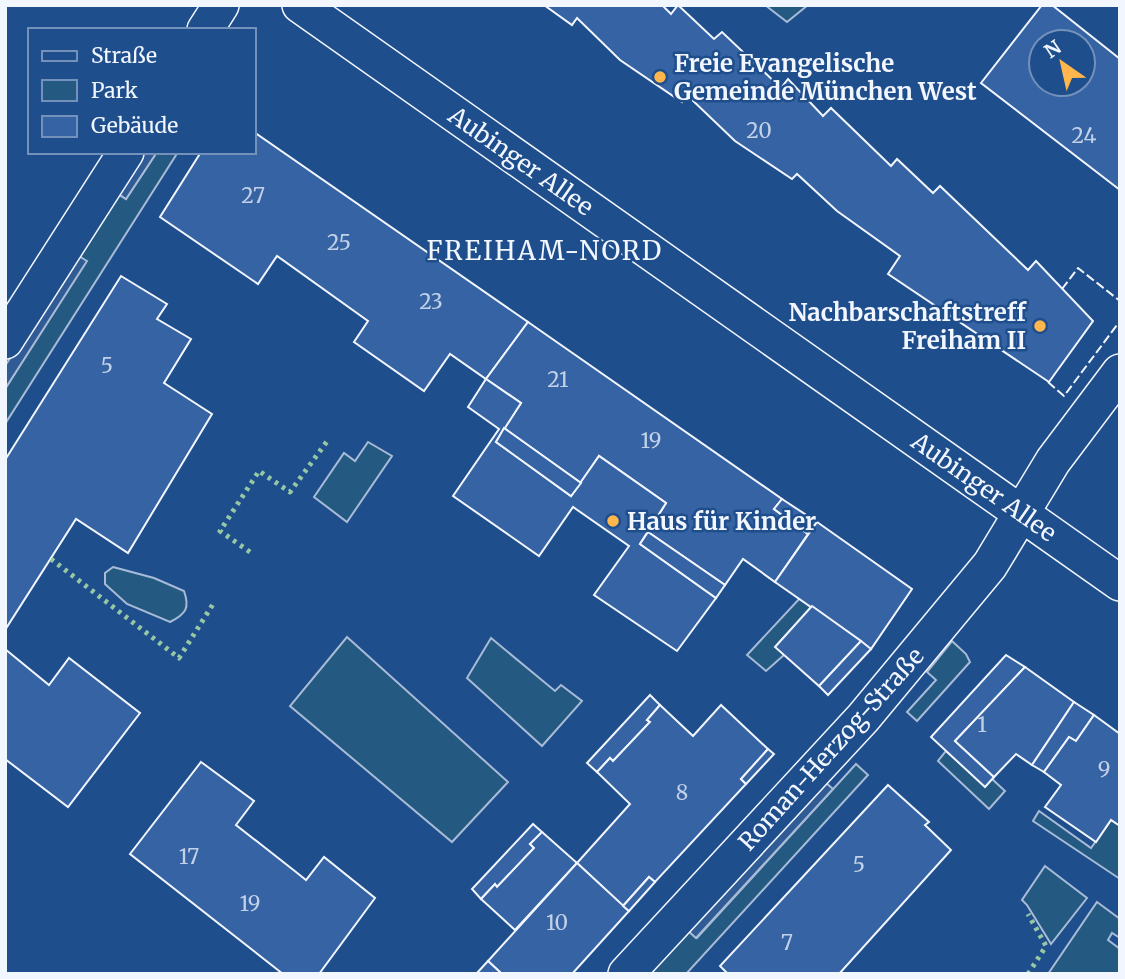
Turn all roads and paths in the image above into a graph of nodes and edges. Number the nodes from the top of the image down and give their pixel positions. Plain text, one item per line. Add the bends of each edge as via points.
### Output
1 (221, 5) edge
2 (300, 5) edge
3 (206, 28) edge
4 (125, 154) edge
5 (5, 341) edge
6 (1120, 372) edge
7 (1021, 513) junction
8 (1120, 583) edge
9 (626, 974) edge

1 - 3 street
2 - 7 street, Aubinger Allee
4 - 5 street
6 - 7 street, Roman-Herzog-Straße via 1052,461
7 - 8 street, Aubinger Allee
7 - 9 street, Roman-Herzog-Straße via 990,565 863,718

